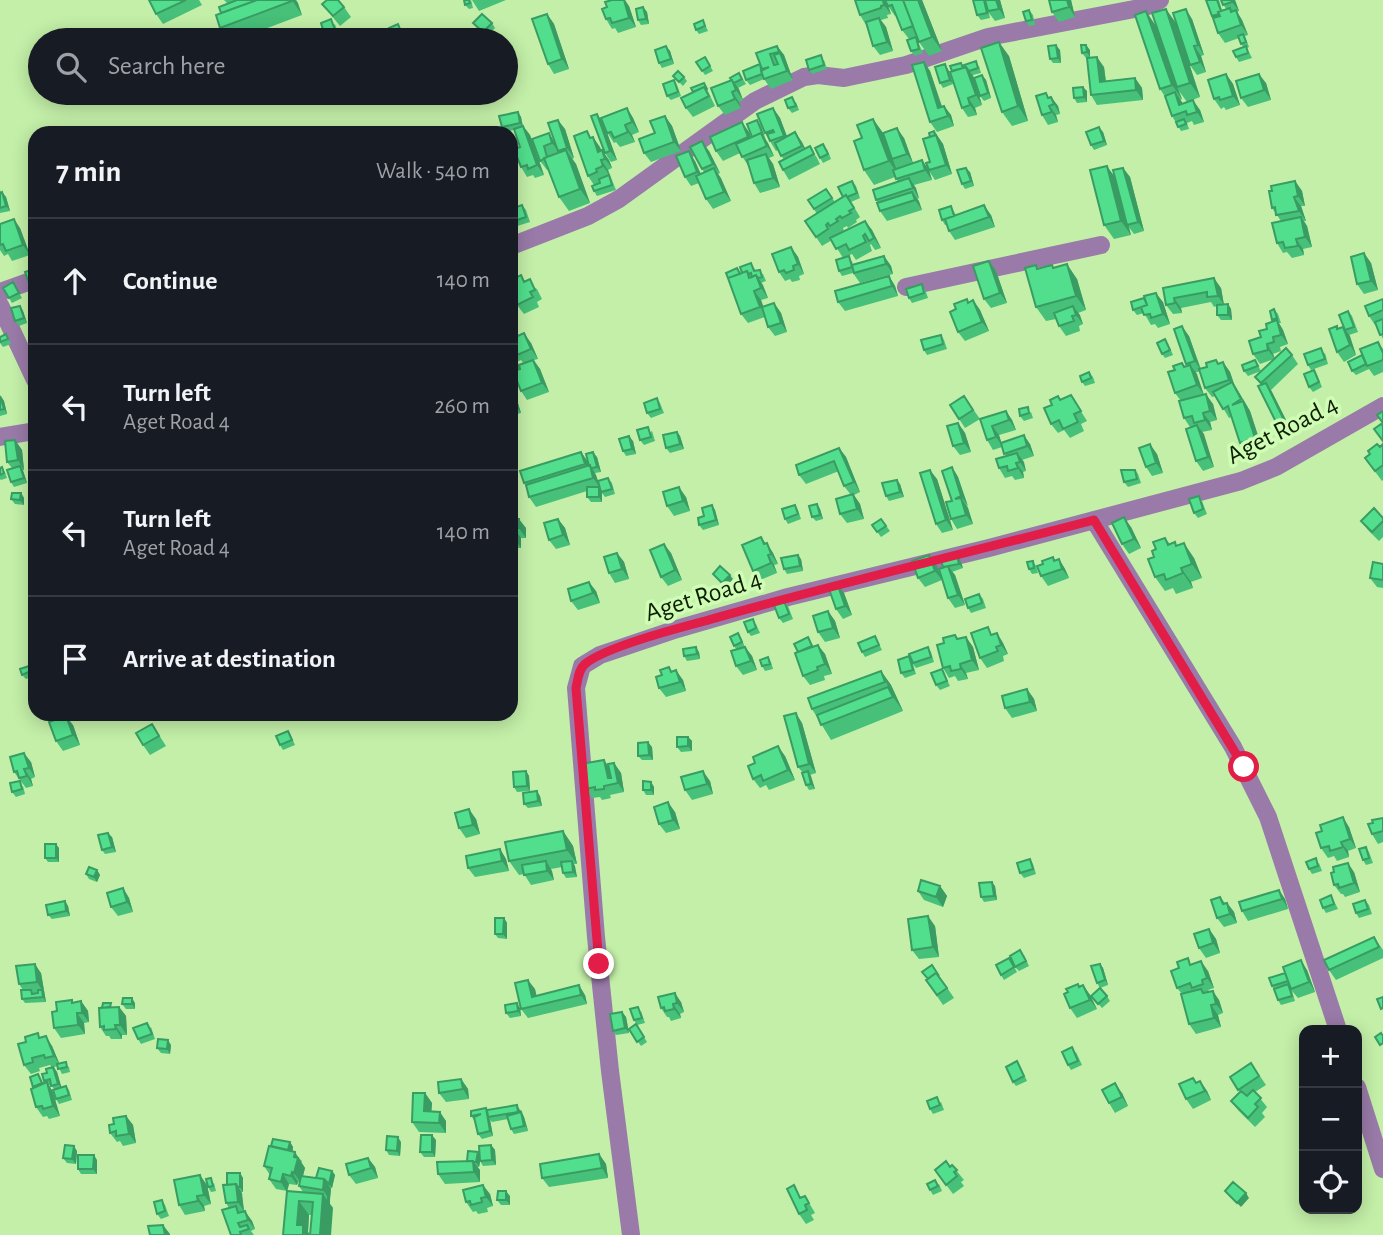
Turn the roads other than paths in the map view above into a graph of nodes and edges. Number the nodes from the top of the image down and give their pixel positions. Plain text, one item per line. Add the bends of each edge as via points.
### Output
1 (1160, 0) edge
2 (518, 243) edge
3 (1101, 245) dead end
4 (28, 282) edge
5 (906, 288) edge
6 (0, 292) edge
7 (0, 305) edge
8 (28, 365) edge
9 (1383, 406) edge
10 (28, 432) edge
11 (0, 437) edge
12 (1094, 520) junction
13 (1336, 1025) edge
14 (1357, 1088) edge
15 (1383, 1169) edge
16 (631, 1235) edge

1 - 2 street via 1145,7 988,37 906,65 844,78 804,77 755,101 620,199
3 - 5 street
4 - 6 street
7 - 8 street
9 - 12 street, Aget Road 4 via 1276,467 1241,481
10 - 11 street
12 - 13 street via 1255,787
12 - 16 street, Aget Road 4 via 788,597 677,629 600,655 582,666 576,688 596,937
14 - 15 street

